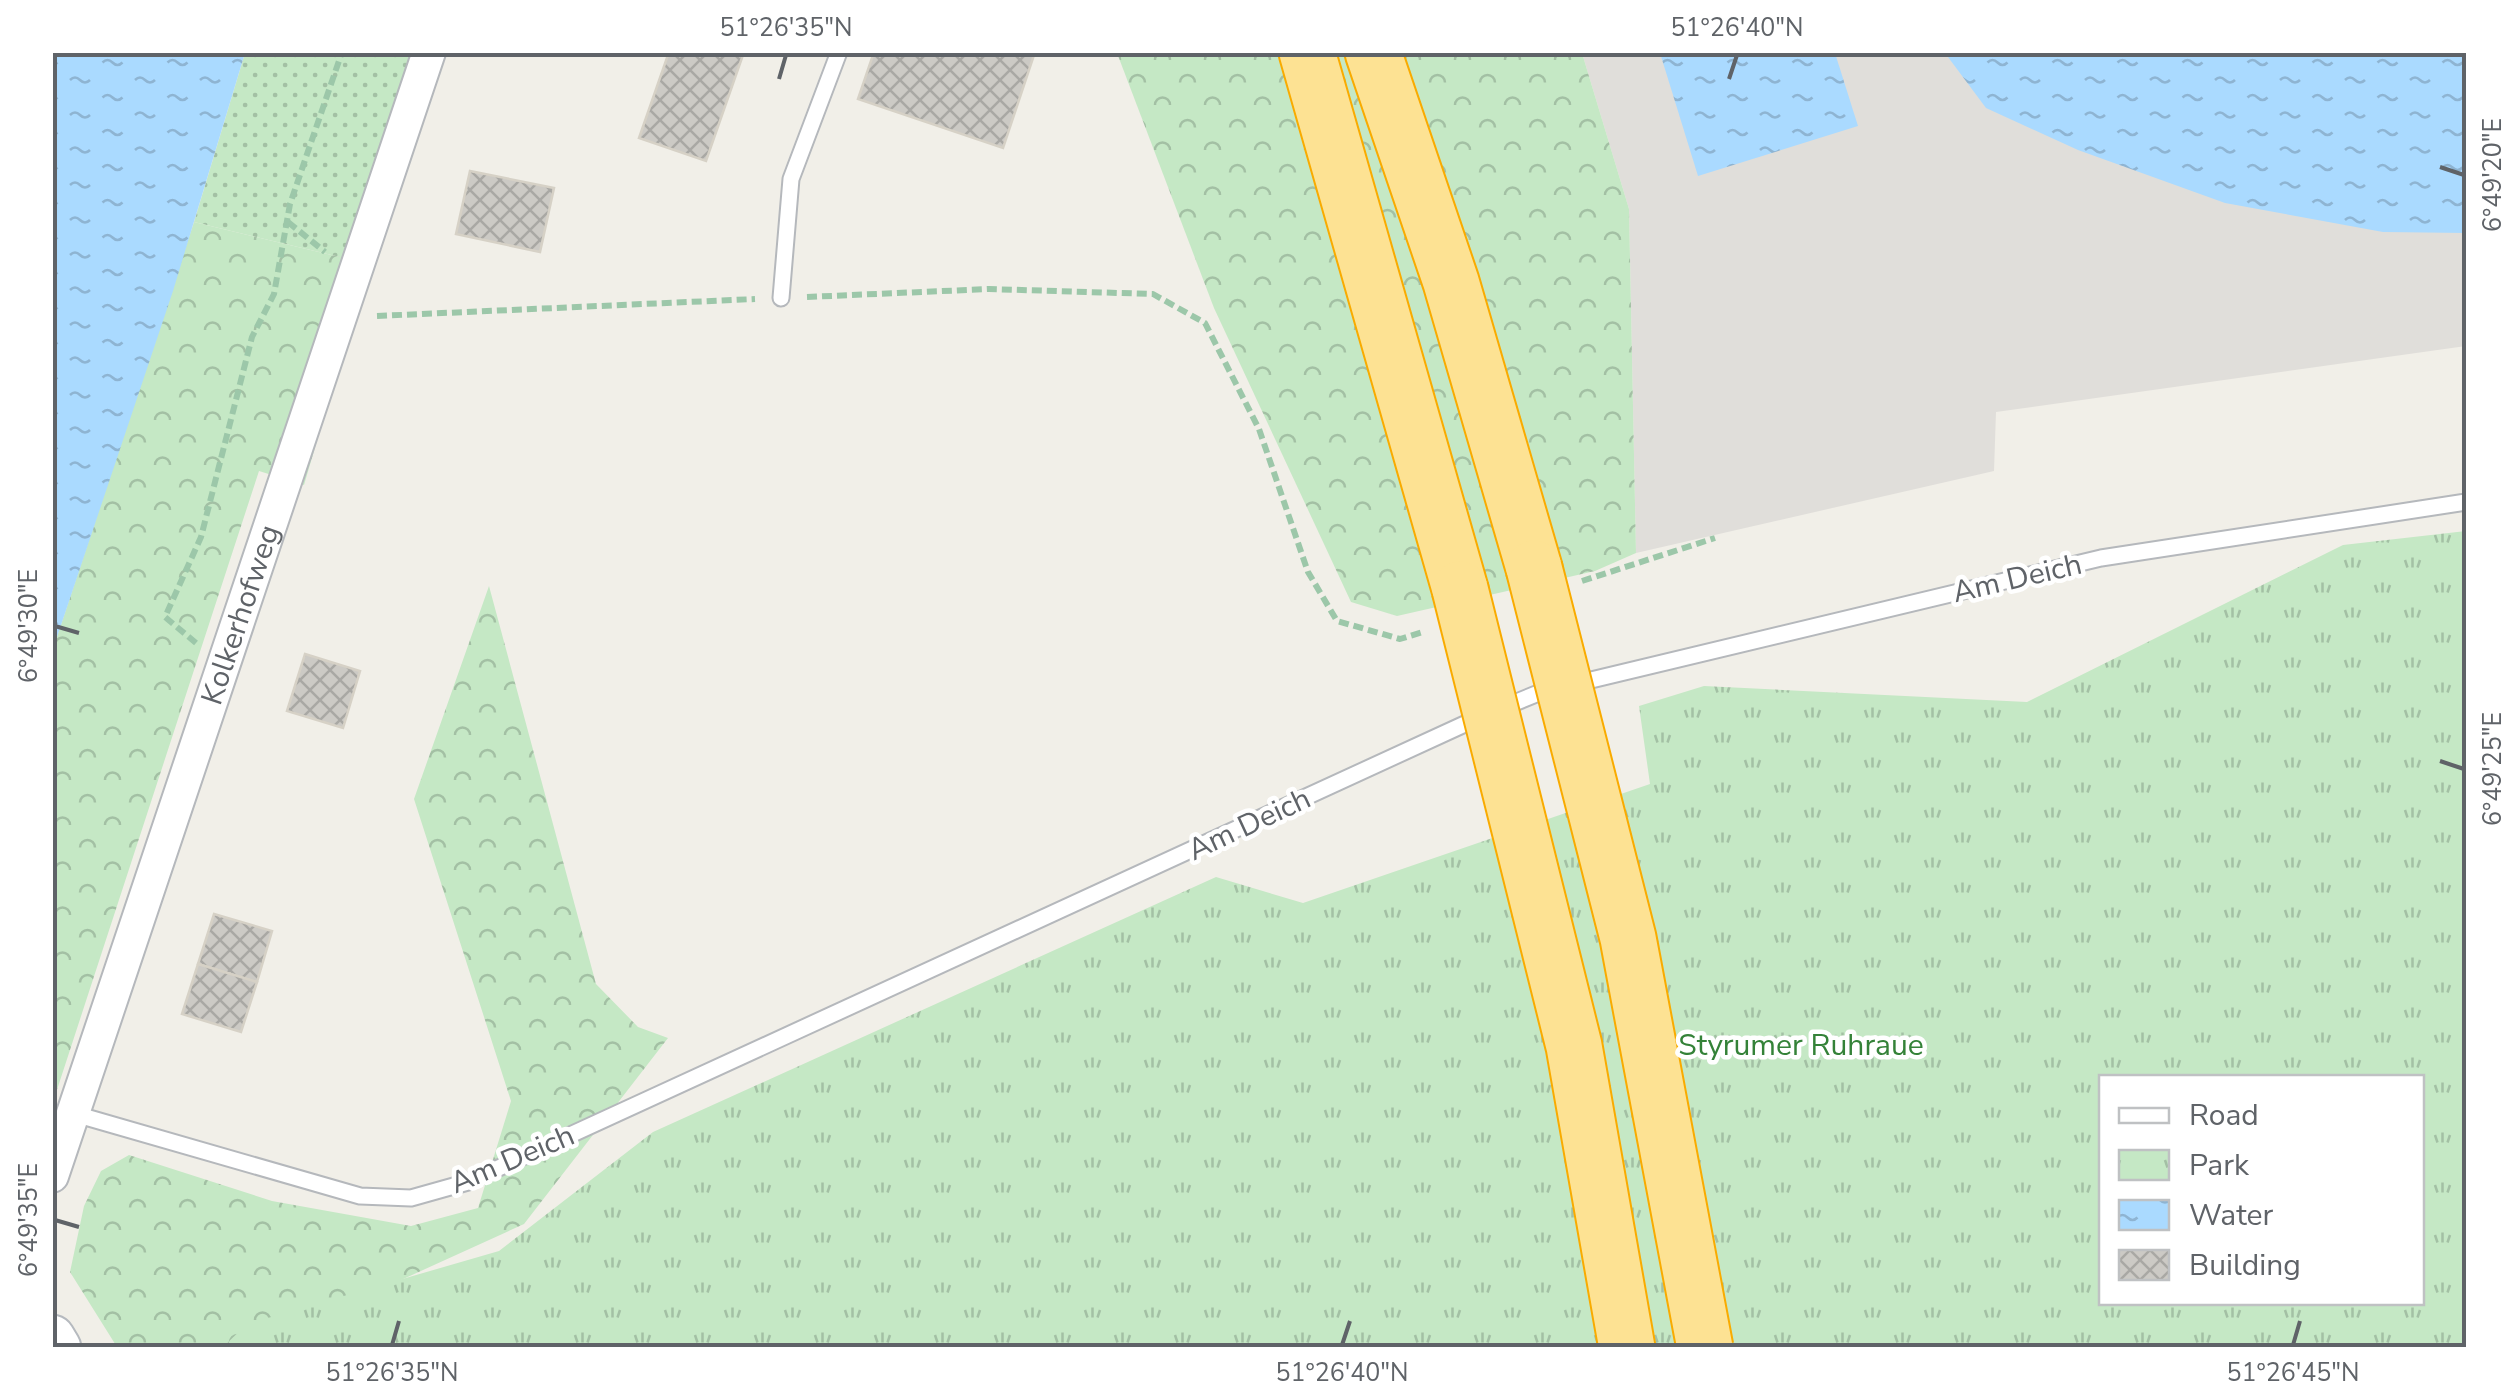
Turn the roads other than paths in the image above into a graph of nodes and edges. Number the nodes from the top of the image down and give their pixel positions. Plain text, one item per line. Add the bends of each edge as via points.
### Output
1 (429, 52) edge
2 (839, 52) edge
3 (1306, 52) edge
4 (1373, 52) edge
5 (781, 298) road end
6 (2466, 502) edge
7 (75, 1114) junction
8 (52, 1176) edge
9 (52, 1338) edge
10 (58, 1348) edge
11 (1626, 1348) edge
12 (1704, 1348) edge

1 - 7 street, Kolkerhofweg
2 - 5 lane via 791,179
3 - 11 highway, bridge via 1448,608 1574,1046
4 - 12 highway, bridge via 1550,577 1628,938
6 - 7 lane, Am Deich via 2102,558 1541,692 468,1182 411,1198 360,1196
7 - 8 street, Kolkerhofweg
9 - 10 main road

